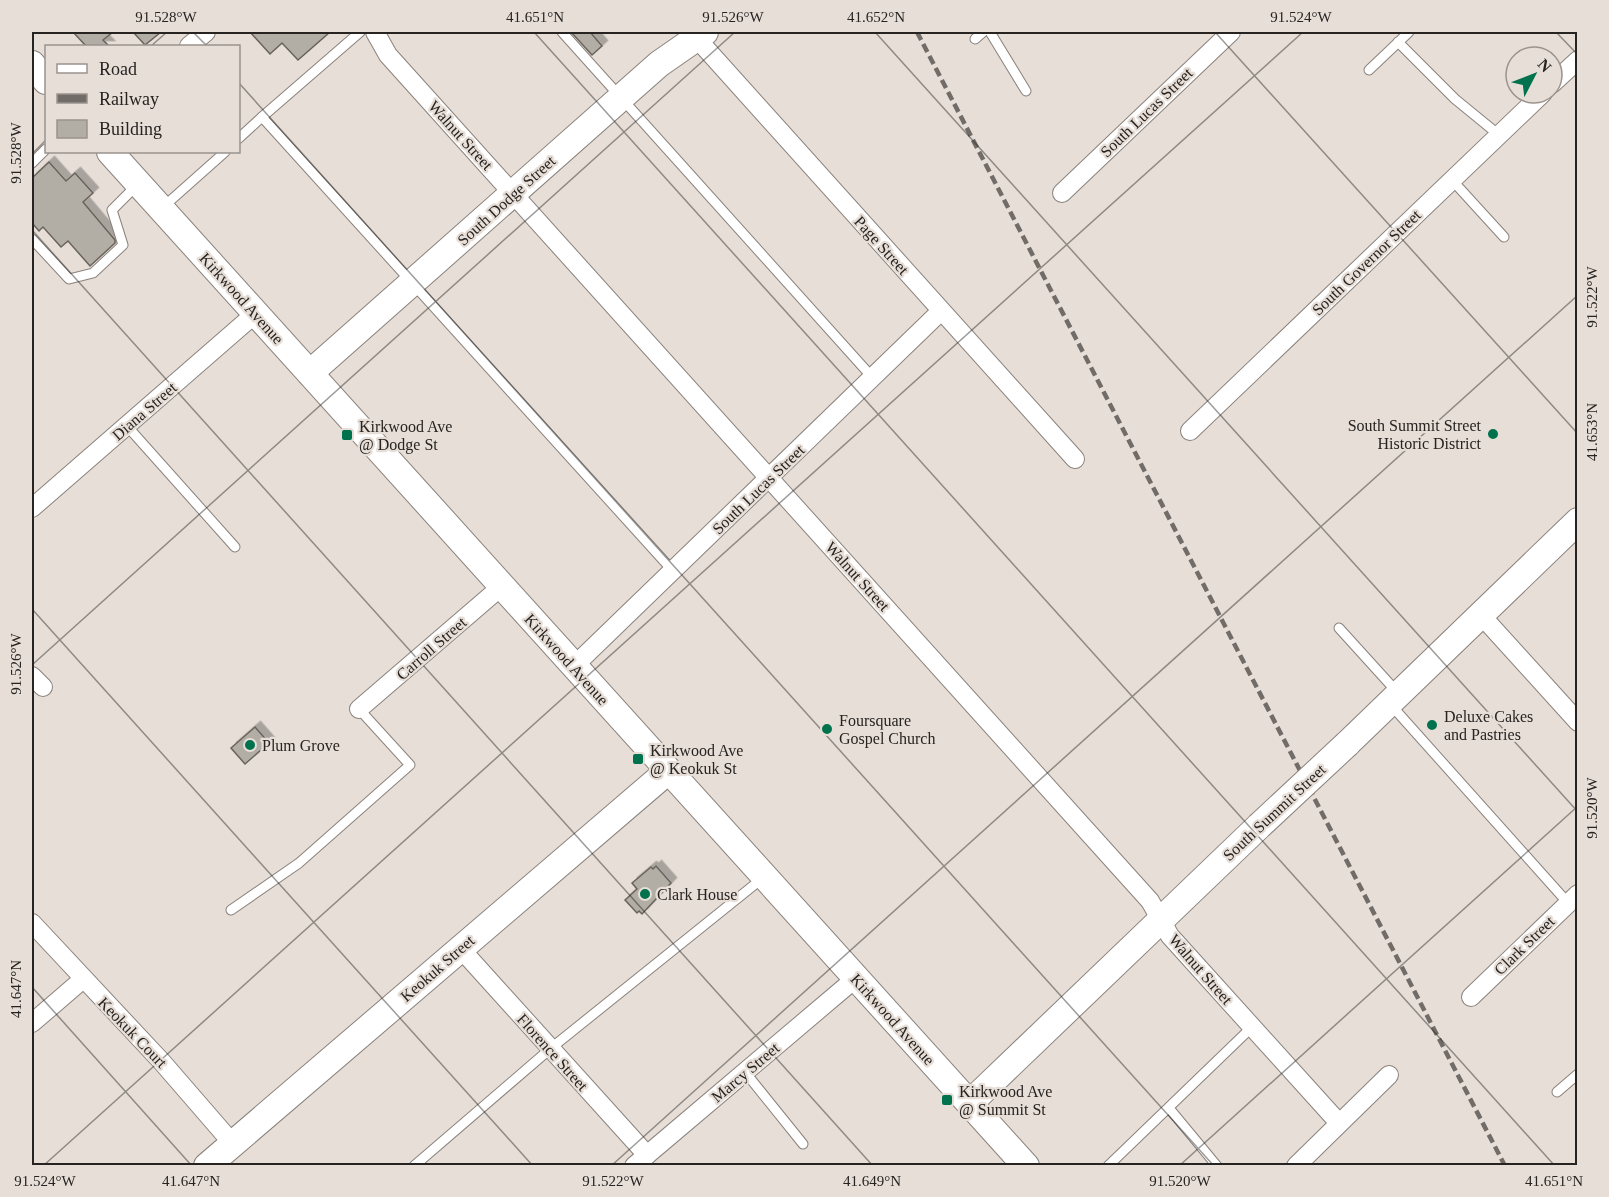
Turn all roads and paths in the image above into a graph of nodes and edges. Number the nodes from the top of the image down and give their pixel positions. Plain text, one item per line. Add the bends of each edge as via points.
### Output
1 (206, 32) edge
2 (360, 32) edge
3 (375, 32) edge
4 (562, 32) edge
5 (983, 32) edge
6 (990, 32) edge
7 (1231, 32) edge
8 (1409, 32) edge
9 (697, 34) edge
10 (975, 39) dead end
11 (1398, 42) junction
12 (190, 45) edge
13 (1578, 60) edge
14 (32, 64) edge
15 (1369, 70) dead end
16 (1564, 73) edge
17 (45, 80) edge
18 (1026, 91) dead end
19 (622, 98) junction
20 (1530, 105) edge
21 (262, 117) junction
22 (1499, 135) junction
23 (240, 137) edge
24 (45, 150) edge
25 (111, 153) edge
26 (224, 153) edge
27 (32, 163) edge
28 (1452, 180) junction
29 (138, 184) junction
30 (1062, 193) dead end
31 (513, 194) junction
32 (161, 209) junction
33 (1504, 237) dead end
34 (32, 239) edge
35 (412, 283) junction
36 (941, 311) junction
37 (256, 313) junction
38 (310, 373) junction
39 (872, 377) junction
40 (127, 426) junction
41 (1190, 431) dead end
42 (1075, 459) dead end
43 (770, 477) junction
44 (32, 508) edge
45 (1578, 521) edge
46 (235, 547) dead end
47 (673, 571) junction
48 (502, 586) junction
49 (1481, 615) junction
50 (1339, 628) dead end
51 (574, 666) junction
52 (1394, 699) junction
53 (359, 709) joint
54 (1578, 722) edge
55 (668, 771) junction
56 (765, 877) junction
57 (1573, 899) edge
58 (231, 910) dead end
59 (1161, 920) junction
60 (32, 923) edge
61 (460, 948) junction
62 (856, 978) junction
63 (82, 980) junction
64 (1471, 997) dead end
65 (32, 1023) edge
66 (1252, 1027) junction
67 (550, 1049) junction
68 (745, 1072) junction
69 (1578, 1074) edge
70 (1389, 1075) dead end
71 (1557, 1092) dead end
72 (970, 1103) junction
73 (1168, 1108) junction
74 (1340, 1123) junction
75 (233, 1144) junction
76 (803, 1144) dead end
77 (641, 1160) edge
78 (207, 1166) edge
79 (414, 1166) edge
80 (1026, 1166) edge
81 (1108, 1166) edge
82 (1217, 1166) edge
83 (1296, 1166) edge

1 - 12 street
2 - 21 lane
3 - 31 street, Walnut Street via 388,55
4 - 19 lane
5 - 10 lane
6 - 18 lane
7 - 30 street, South Lucas Street
8 - 11 lane
9 - 19 main road, South Dodge Street
9 - 36 street, Page Street
11 - 15 lane
11 - 22 lane via 1455,99
13 - 16 street
14 - 17 main road
19 - 31 main road, South Dodge Street
19 - 39 lane
20 - 22 street, South Governor Street
21 - 23 lane
21 - 35 lane
22 - 28 street, South Governor Street
24 - 27 lane
25 - 29 main road, Kirkwood Avenue
26 - 32 lane
28 - 33 lane
28 - 41 street, South Governor Street
29 - 32 main road, Kirkwood Avenue
29 - 34 lane via 112,210 123,246 93,273 69,279
31 - 35 main road, South Dodge Street
31 - 43 street, Walnut Street
32 - 37 main road, Kirkwood Avenue
35 - 38 main road, South Dodge Street
35 - 47 lane
36 - 39 street, South Lucas Street
36 - 42 street, Page Street
37 - 38 main road, Kirkwood Avenue
37 - 40 street, Diana Street
38 - 48 main road, Kirkwood Avenue
39 - 43 street, South Lucas Street
40 - 44 street, Diana Street
40 - 46 lane
43 - 47 street, South Lucas Street
43 - 59 street, Walnut Street via 1150,901
45 - 49 main road, South Summit Street
47 - 51 street, South Lucas Street
48 - 51 main road, Kirkwood Avenue
48 - 53 street, Carroll Street
49 - 52 main road, South Summit Street
49 - 54 street
50 - 52 lane
51 - 55 main road, Kirkwood Avenue
52 - 57 lane
52 - 59 main road, South Summit Street, bridge
53 - 58 lane via 410,765 299,863
55 - 56 main road, Kirkwood Avenue
55 - 61 main road, Keokuk Street
56 - 62 main road, Kirkwood Avenue
56 - 67 lane
57 - 64 street, Clark Street
59 - 66 street, Walnut Street via 1170,936
59 - 72 main road, South Summit Street
60 - 63 street, Keokuk Court
61 - 67 street, Florence Street
61 - 75 main road, Keokuk Street
62 - 68 street, Marcy Street
62 - 72 main road, Kirkwood Avenue
63 - 65 street
63 - 75 street, Keokuk Court via 142,1039
66 - 73 lane
66 - 74 street, Walnut Street
67 - 77 street, Florence Street
67 - 79 lane
68 - 76 lane
68 - 77 street, Marcy Street
69 - 71 lane
70 - 74 street
72 - 80 main road, Kirkwood Avenue
73 - 81 lane
73 - 82 lane
74 - 83 street
75 - 78 main road, Keokuk Street

